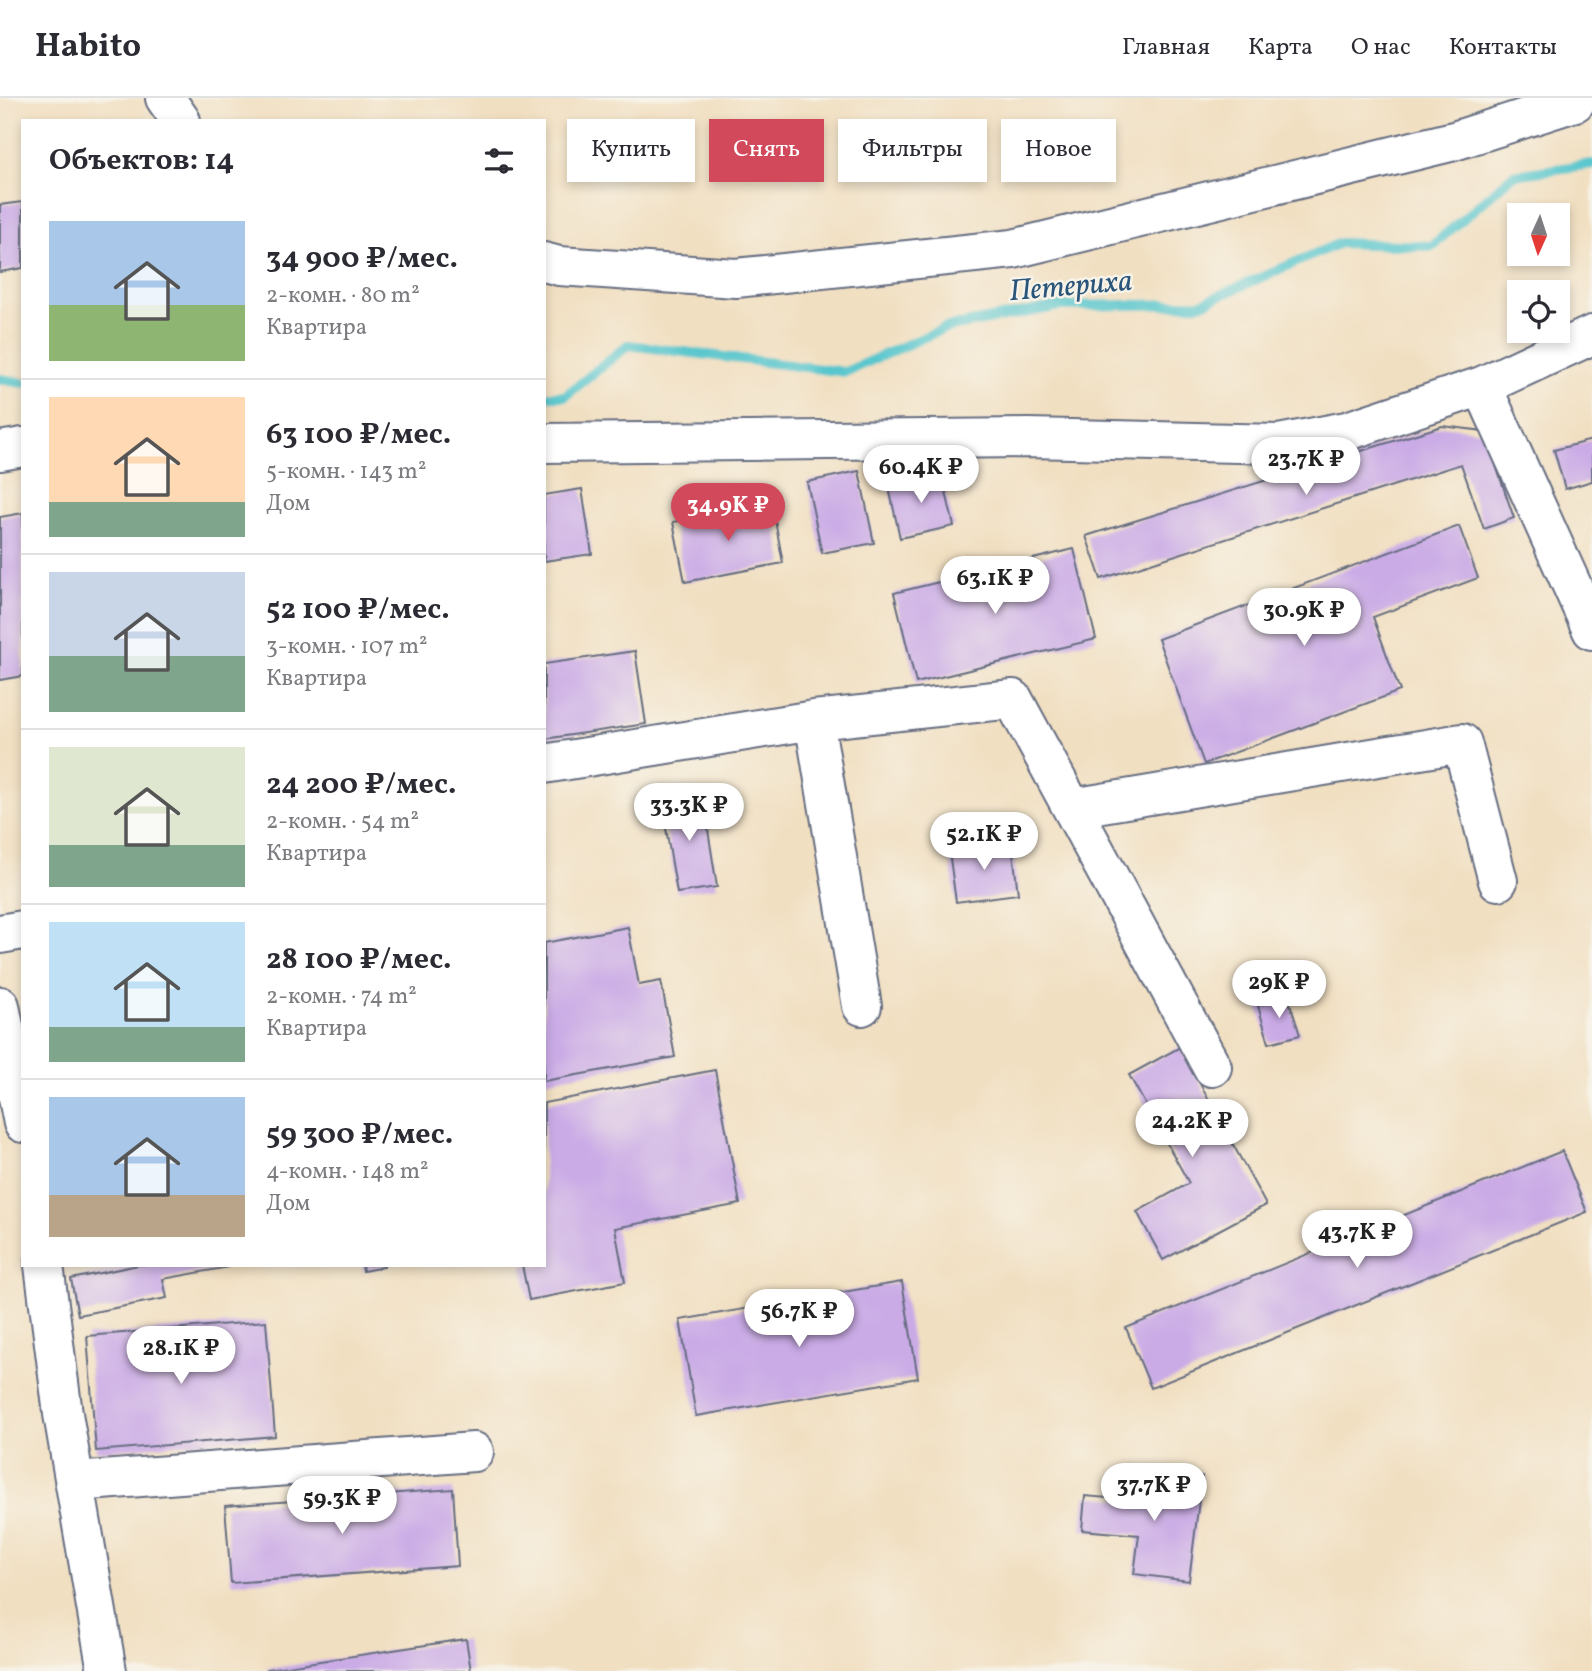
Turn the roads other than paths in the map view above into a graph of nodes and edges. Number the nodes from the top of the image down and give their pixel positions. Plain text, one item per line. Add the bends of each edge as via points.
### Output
1 (165, 98) edge
2 (1578, 98) edge
3 (180, 119) edge
4 (546, 263) edge
5 (1592, 335) edge
6 (1482, 386) junction
7 (546, 443) edge
8 (21, 447) edge
9 (0, 451) edge
10 (1592, 630) edge
11 (814, 720) junction
12 (546, 764) edge
13 (1072, 808) junction
14 (1498, 881) dead end
15 (21, 930) edge
16 (0, 934) edge
17 (0, 1006) edge
18 (862, 1006) dead end
19 (1212, 1067) dead end
20 (21, 1113) edge
21 (44, 1267) edge
22 (474, 1452) dead end
23 (75, 1482) junction
24 (107, 1671) edge

1 - 3 street
2 - 4 street via 1454,141 1013,250 736,278
5 - 6 street
6 - 7 street via 1347,431 1279,444 1029,438
6 - 10 street
8 - 9 street
11 - 12 street
11 - 13 street via 1013,699
11 - 18 street
13 - 14 street via 1462,743
13 - 19 street
15 - 16 street
17 - 20 street
21 - 23 street
22 - 23 street
23 - 24 street

